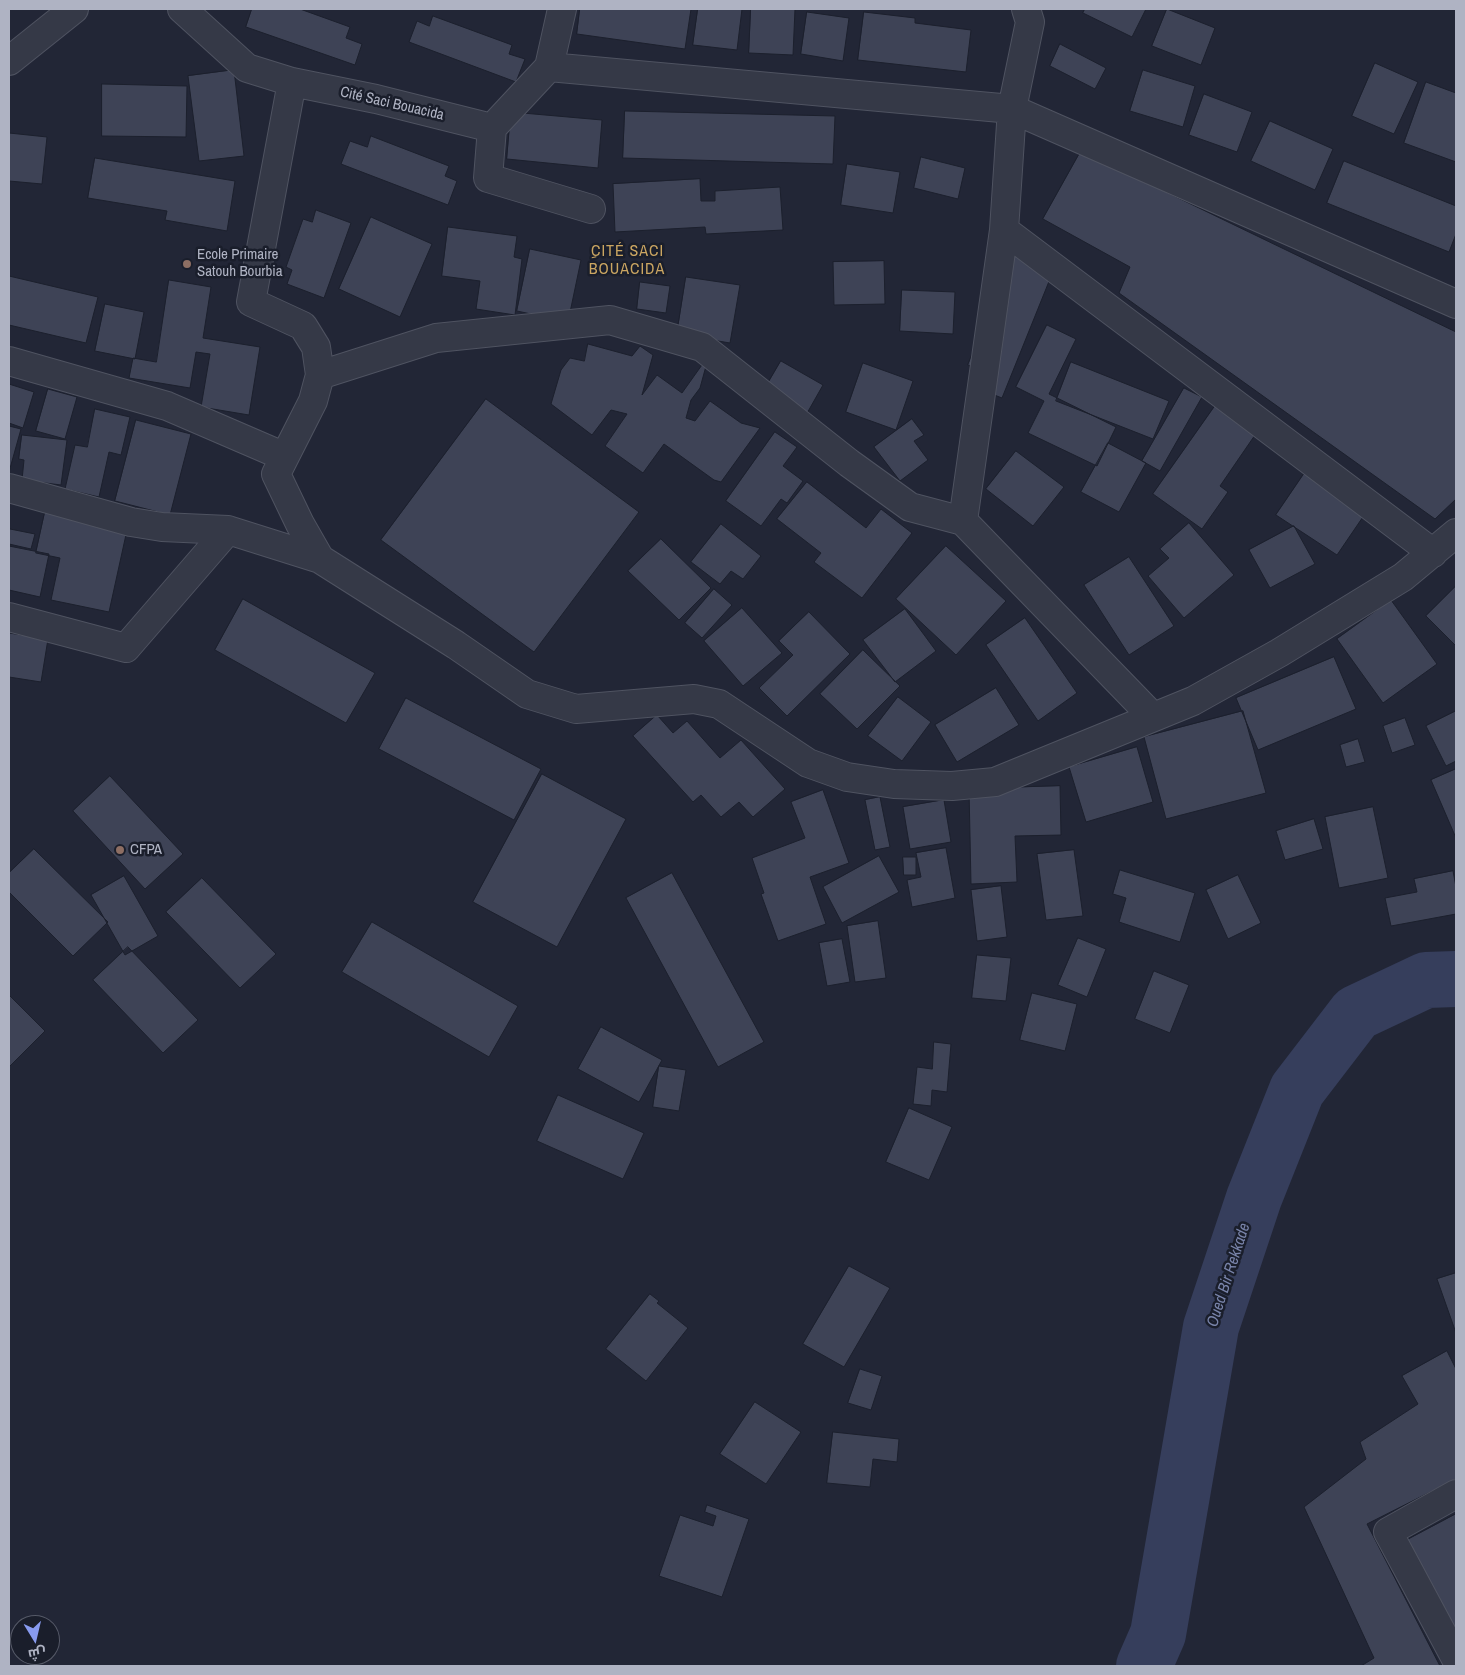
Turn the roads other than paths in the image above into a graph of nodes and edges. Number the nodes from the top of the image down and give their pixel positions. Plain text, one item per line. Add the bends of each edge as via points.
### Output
1 (74, 9) edge
2 (182, 9) edge
3 (562, 9) edge
4 (1033, 13) edge
5 (9, 61) edge
6 (549, 67) junction
7 (292, 82) junction
8 (1012, 109) junction
9 (492, 128) junction
10 (591, 209) dead end
11 (1004, 230) junction
12 (1456, 304) edge
13 (9, 361) edge
14 (320, 375) junction
15 (283, 456) junction
16 (9, 488) edge
17 (963, 521) junction
18 (228, 530) junction
19 (1456, 533) edge
20 (1433, 553) junction
21 (320, 559) junction
22 (9, 617) edge
23 (1153, 717) junction
24 (1456, 1494) edge
25 (1456, 1659) edge

1 - 5 street
2 - 7 street, Cité Saci Bouacida via 246,68
3 - 6 street
4 - 8 street
6 - 8 street
6 - 9 street
7 - 9 street, Cité Saci Bouacida
7 - 14 street via 251,302 303,326 316,347
8 - 11 street
8 - 12 street
9 - 10 street via 488,178
11 - 17 street
11 - 20 street
13 - 15 street via 167,406
14 - 15 street via 313,401
14 - 17 street via 436,338 610,320 702,348 910,508
15 - 21 street via 276,474
16 - 18 street via 132,522
17 - 23 street
18 - 21 street
18 - 22 street via 126,648
19 - 20 street
20 - 23 street via 1403,577 1279,653 1193,701
21 - 23 street via 528,694 576,708 694,699 719,704 808,763 847,777 894,784 952,786 995,782
24 - 25 street via 1388,1532

